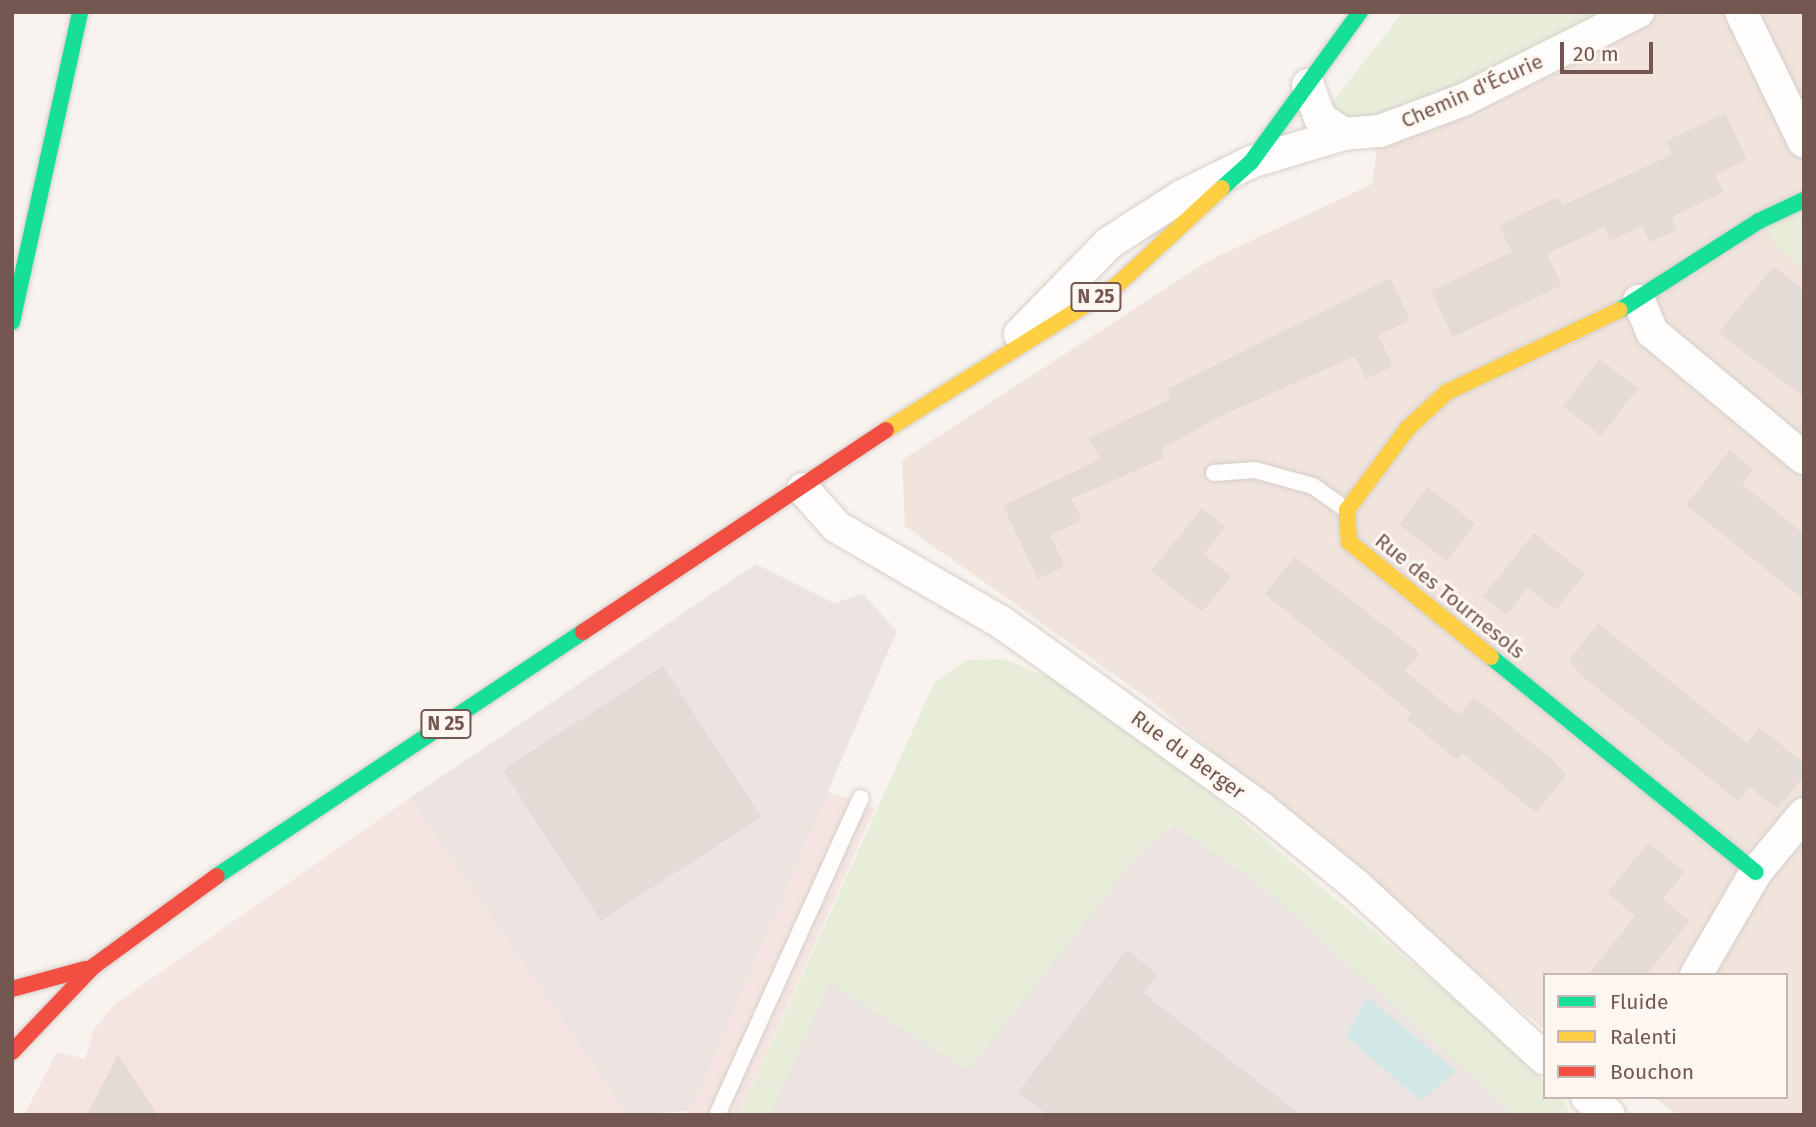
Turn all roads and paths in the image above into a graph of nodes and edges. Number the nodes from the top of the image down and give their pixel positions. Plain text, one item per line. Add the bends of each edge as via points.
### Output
1 (80, 12) edge
2 (1360, 12) edge
3 (1638, 12) edge
4 (1741, 12) edge
5 (1308, 85) junction
6 (1344, 134) junction
7 (1804, 142) edge
8 (1251, 162) junction
9 (1804, 200) edge
10 (1639, 301) junction
11 (12, 322) edge
12 (1005, 351) joint
13 (1804, 458) edge
14 (1214, 472) dead end
15 (803, 489) junction
16 (1347, 510) junction
17 (861, 798) dead end
18 (1804, 814) edge
19 (1756, 872) junction
20 (94, 966) junction
21 (1697, 973) edge
22 (12, 989) edge
23 (50, 1010) junction
24 (12, 1024) edge
25 (12, 1052) edge
26 (1543, 1057) edge
27 (1589, 1099) edge
28 (1608, 1114) edge
29 (717, 1115) edge

1 - 11 main road
2 - 5 main road
3 - 6 street, Chemin d'Écurie via 1463,100 1380,131
4 - 7 street
5 - 6 street via 1320,118
5 - 8 main road
6 - 8 street, Chemin d'Écurie
8 - 12 street, Chemin d'Écurie via 1137,220
9 - 10 main road via 1759,221
10 - 13 street via 1652,332
10 - 16 main road via 1447,392 1408,428
12 - 15 main road, N 25
14 - 16 lane via 1255,470 1290,479 1313,486
15 - 20 main road, N 25 via 248,854
15 - 26 street, Rue du Berger via 837,527 1004,624 1262,809 1357,886
16 - 19 main road, Rue des Tournesols via 1349,542
17 - 29 lane
18 - 19 street
19 - 21 street
20 - 22 main road, N 25
20 - 23 main road, N 25
23 - 24 main road, N 25
23 - 25 main road, N 25
27 - 28 street

